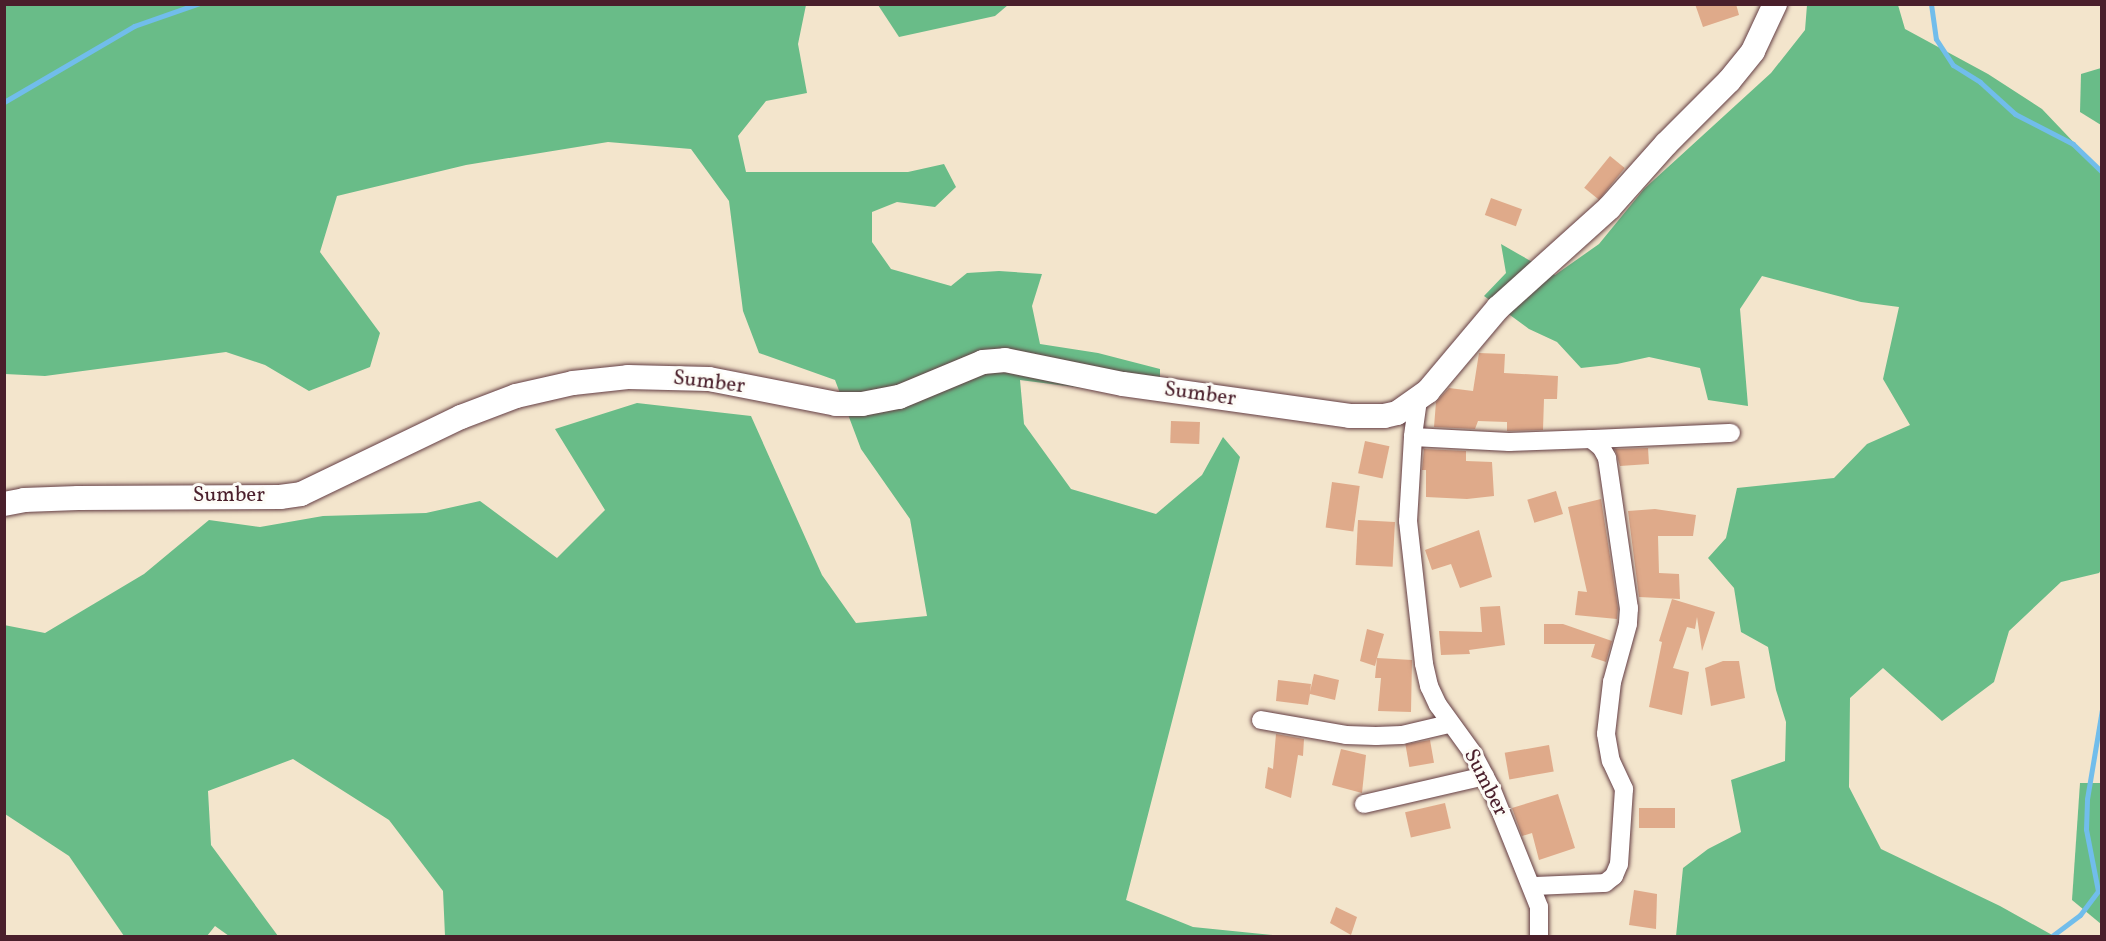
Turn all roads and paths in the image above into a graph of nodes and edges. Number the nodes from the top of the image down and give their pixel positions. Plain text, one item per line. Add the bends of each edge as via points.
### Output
1 (1775, 4) edge
2 (1418, 400) junction
3 (1731, 433) dead end
4 (1413, 437) junction
5 (1591, 439) junction
6 (4, 504) edge
7 (1261, 720) dead end
8 (1449, 724) junction
9 (1485, 776) junction
10 (1364, 804) dead end
11 (1532, 886) junction
12 (1539, 936) edge

1 - 2 street via 1753,51 1729,81 1609,208 1498,308
2 - 4 street, Sumber
2 - 6 street, Sumber via 1397,413 1350,416 1123,384 1005,360 982,362 899,398 849,404 709,380 628,377 573,383 516,396 461,417 301,494 78,498
3 - 5 street
4 - 5 street via 1509,442
4 - 8 street, Sumber via 1408,491 1410,548 1424,664 1429,686
5 - 11 street via 1607,458 1629,608 1612,682 1606,734 1611,761 1624,789 1618,864 1614,876 1605,883
7 - 8 street via 1366,736 1402,735
8 - 9 street, Sumber
9 - 10 street
9 - 11 street, Sumber
11 - 12 street, Sumber via 1540,917

